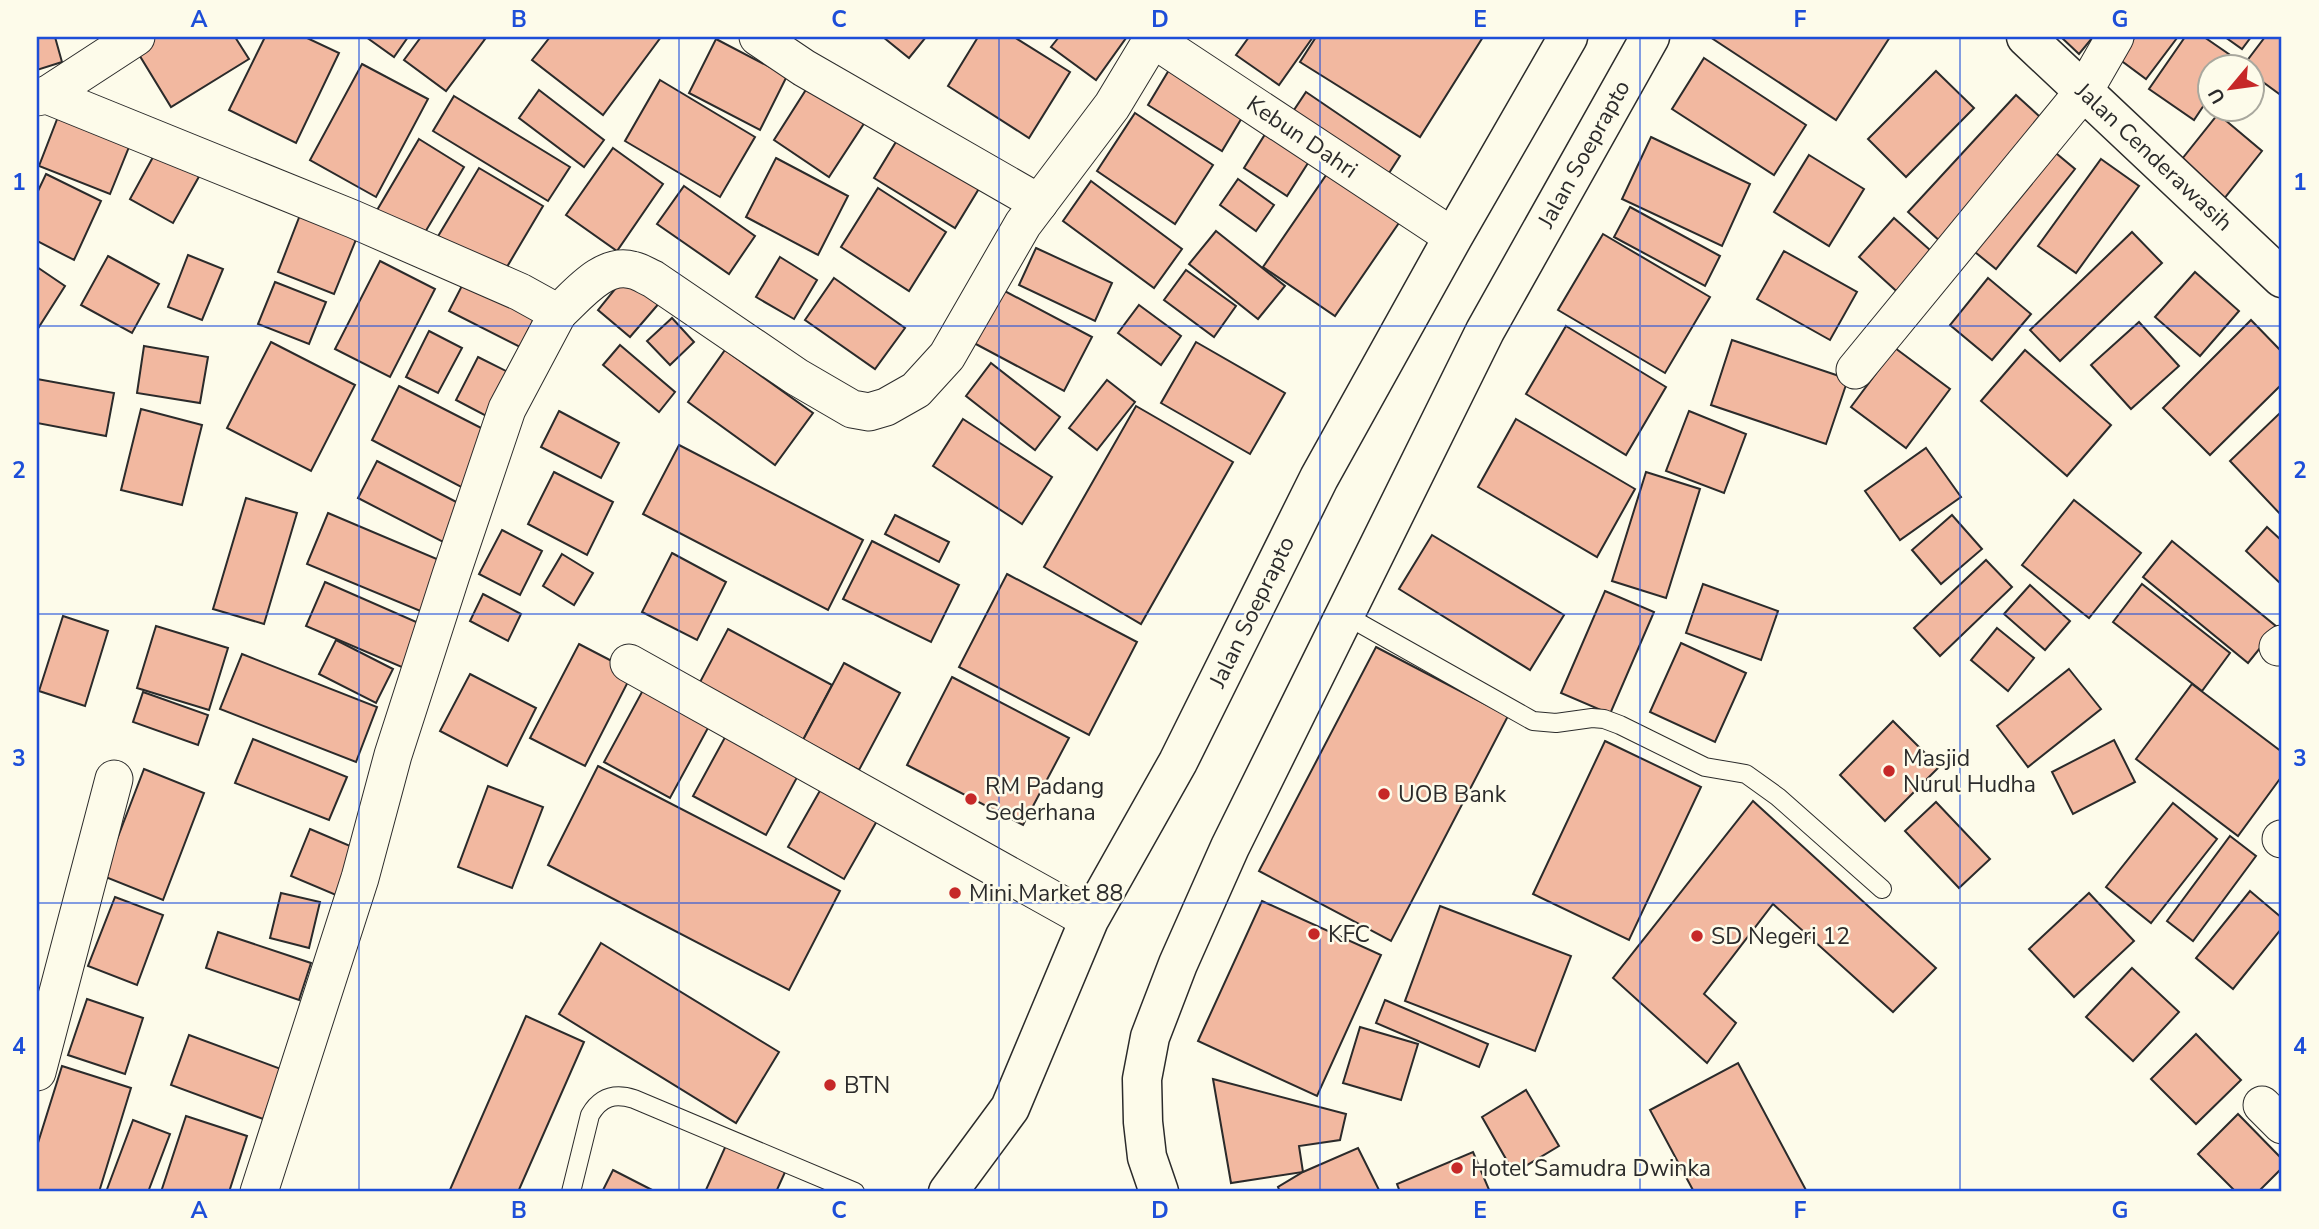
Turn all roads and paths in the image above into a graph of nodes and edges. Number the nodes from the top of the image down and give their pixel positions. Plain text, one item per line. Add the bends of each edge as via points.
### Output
1 (136, 37) edge
2 (758, 37) edge
3 (1569, 37) edge
4 (1650, 37) edge
5 (2026, 37) edge
6 (2115, 37) edge
7 (1152, 38) edge
8 (2084, 91) junction
9 (42, 96) edge
10 (1039, 202) junction
11 (1452, 237) junction
12 (2282, 278) edge
13 (558, 313) junction
14 (1855, 370) dead end
15 (1345, 615) junction
16 (629, 663) dead end
17 (114, 779) dead end
18 (1882, 889) dead end
19 (1089, 920) junction
20 (37, 1072) edge
21 (259, 1192) edge
22 (571, 1192) edge
23 (855, 1192) edge
24 (948, 1192) edge
25 (1159, 1192) edge

1 - 9 street
2 - 10 street
3 - 11 main road, Jalan Soeprapto
4 - 15 main road, Jalan Soeprapto via 1485,331
5 - 8 main road, Jalan Cenderawasih
6 - 8 street
7 - 10 street via 1112,106
7 - 11 street, Kebun Dahri
8 - 12 main road, Jalan Cenderawasih
8 - 14 street
9 - 13 street via 353,219
10 - 13 street via 947,356 916,390 869,412 852,409 796,377 632,269 598,277
11 - 19 main road, Jalan Soeprapto via 1319,478 1178,762
13 - 21 street via 502,421
15 - 18 lane via 1533,721 1604,719 1705,767 1746,774
15 - 25 main road, Jalan Soeprapto via 1230,847 1150,1037 1142,1079 1143,1122 1147,1157
16 - 19 street
17 - 20 street
19 - 24 main road, Jalan Soeprapto via 1010,1108
22 - 23 lane via 590,1115 605,1098 620,1095

